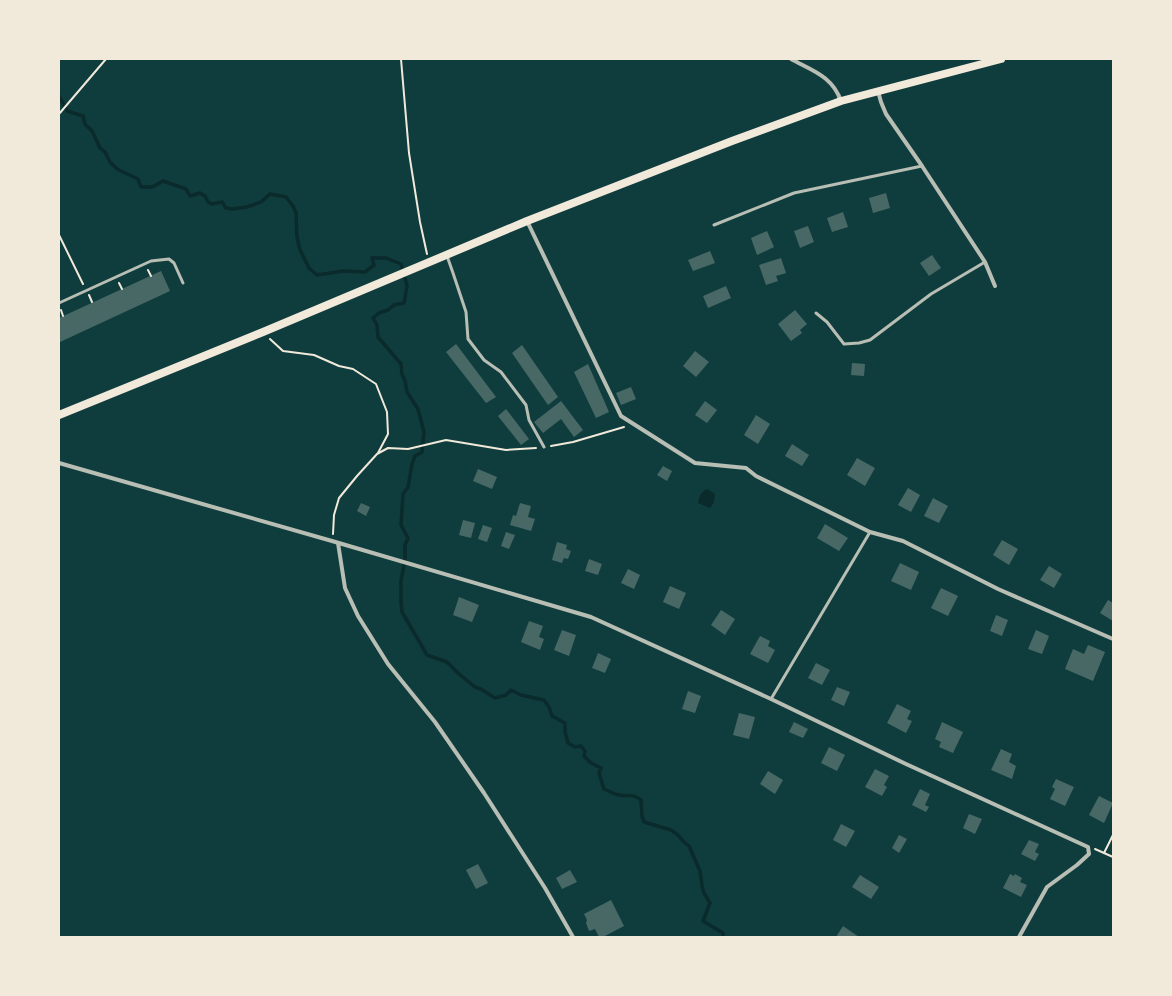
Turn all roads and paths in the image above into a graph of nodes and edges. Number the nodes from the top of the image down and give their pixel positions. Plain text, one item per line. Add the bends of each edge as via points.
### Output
1 (106, 59) edge
2 (400, 59) edge
3 (791, 59) edge
4 (1002, 59) edge
5 (877, 91) junction
6 (841, 101) junction
7 (59, 114) edge
8 (922, 166) junction
9 (527, 221) junction
10 (714, 225) dead end
11 (59, 235) edge
12 (447, 256) junction
13 (986, 262) junction
14 (429, 264) junction
15 (183, 283) dead end
16 (995, 286) dead end
17 (87, 290) junction
18 (59, 305) edge
19 (816, 313) dead end
20 (64, 316) dead end
21 (263, 332) junction
22 (59, 415) edge
23 (632, 424) junction
24 (544, 447) junction
25 (377, 454) junction
26 (59, 463) edge
27 (870, 532) junction
28 (332, 542) junction
29 (338, 543) junction
30 (1113, 639) edge
31 (771, 699) junction
32 (1113, 835) edge
33 (1088, 846) junction
34 (1104, 853) junction
35 (1113, 857) edge
36 (573, 937) edge
37 (1019, 937) edge

1 - 7 path
2 - 14 path via 409,153
3 - 6 street via 825,78 833,85
4 - 5 main road
5 - 6 main road
5 - 8 street via 886,114
6 - 9 main road
8 - 10 lane via 794,194
8 - 13 street
9 - 12 main road
9 - 23 street via 620,416
11 - 17 path
12 - 14 main road
12 - 24 lane via 466,312 468,339 484,360 501,372 526,405 529,420
13 - 16 street
13 - 19 lane via 931,294 870,340 844,344 827,322
14 - 21 main road
15 - 17 lane via 174,263 169,259 151,261
17 - 18 lane
18 - 20 path
21 - 22 main road
21 - 25 path via 283,351 314,355 353,369 376,384 387,412 388,434
23 - 24 path via 573,442
23 - 27 street via 695,463 746,468 756,476
24 - 25 path via 506,450 446,440 408,449 388,448
25 - 28 path via 339,498 334,516
26 - 28 street
27 - 30 street via 903,540 998,589
27 - 31 lane
28 - 29 street
29 - 31 street via 591,617
29 - 36 street via 345,588 358,616 388,664 435,722 484,794 545,888
31 - 33 street via 906,764
32 - 34 path
33 - 34 path
33 - 37 street via 1088,854 1048,887
34 - 35 path

